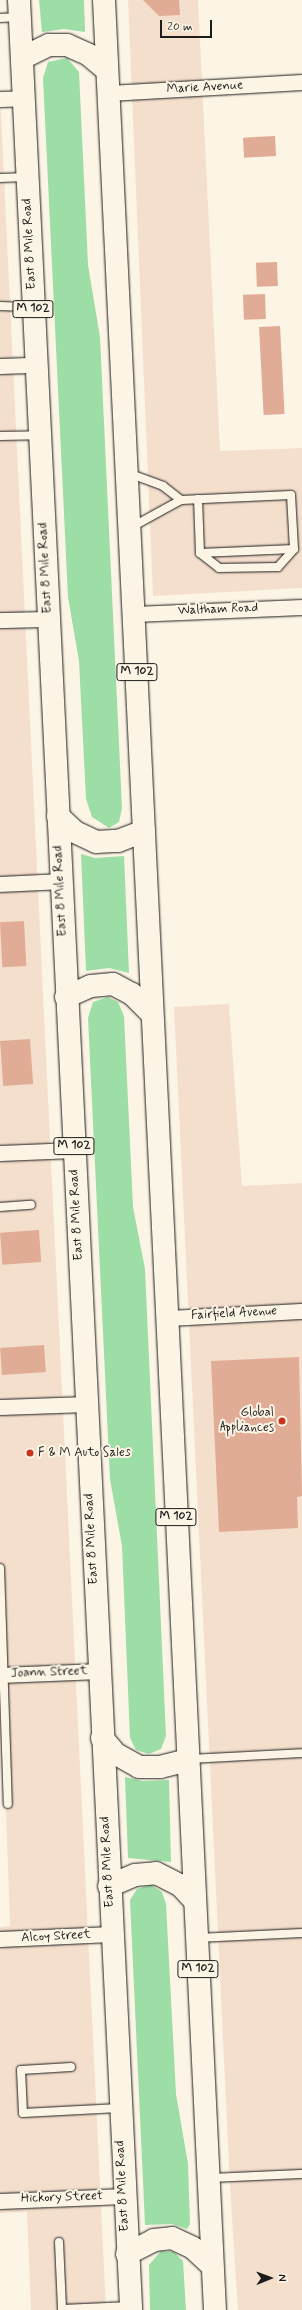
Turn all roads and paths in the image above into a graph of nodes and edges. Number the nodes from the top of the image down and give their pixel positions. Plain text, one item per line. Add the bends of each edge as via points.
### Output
1 (104, 0) edge
2 (13, 11) edge
3 (22, 58) junction
4 (107, 70) junction
5 (302, 82) edge
6 (109, 93) junction
7 (23, 98) junction
8 (0, 99) edge
9 (27, 177) junction
10 (0, 178) edge
11 (0, 306) edge
12 (33, 307) junction
13 (36, 365) junction
14 (0, 366) edge
15 (40, 435) junction
16 (0, 436) edge
17 (127, 472) junction
18 (198, 499) junction
19 (181, 500) junction
20 (130, 529) junction
21 (294, 549) junction
22 (200, 553) junction
23 (302, 607) edge
24 (134, 614) junction
25 (49, 619) junction
26 (0, 620) edge
27 (58, 816) junction
28 (144, 831) junction
29 (61, 882) junction
30 (0, 884) edge
31 (66, 997) junction
32 (152, 1014) junction
33 (74, 1150) junction
34 (0, 1153) edge
35 (31, 1205) dead end
36 (0, 1207) edge
37 (302, 1311) edge
38 (167, 1318) junction
39 (86, 1404) junction
40 (0, 1407) edge
41 (0, 1568) edge
42 (99, 1671) junction
43 (2, 1674) edge
44 (102, 1738) junction
45 (302, 1753) edge
46 (188, 1760) junction
47 (8, 1804) dead end
48 (109, 1886) junction
49 (195, 1901) junction
50 (302, 1933) edge
51 (111, 1934) junction
52 (197, 1938) junction
53 (0, 1939) edge
54 (71, 2067) dead end
55 (119, 2108) junction
56 (302, 2174) edge
57 (209, 2178) junction
58 (124, 2196) junction
59 (0, 2201) edge
60 (59, 2242) dead end
61 (127, 2254) junction
62 (212, 2266) junction
63 (131, 2308) edge
64 (215, 2310) edge

1 - 4 highway, M 102
2 - 3 highway, East 8 Mile Road / M 102
3 - 4 highway via 49,46 67,44 89,55
3 - 7 highway, East 8 Mile Road / M 102
4 - 6 highway, M 102
5 - 6 street, Marie Avenue
6 - 17 highway, M 102
7 - 8 street
7 - 9 highway, East 8 Mile Road / M 102
9 - 10 lane
9 - 12 highway, East 8 Mile Road / M 102
11 - 12 lane
12 - 13 highway, East 8 Mile Road / M 102
13 - 14 street
13 - 15 highway, East 8 Mile Road / M 102
15 - 16 lane
15 - 25 highway, East 8 Mile Road / M 102
17 - 19 lane via 162,486
17 - 20 highway, M 102
18 - 19 lane
18 - 21 lane via 291,495
18 - 22 lane
19 - 20 lane
20 - 24 highway, M 102
21 - 22 lane
21 - 22 lane via 278,567 219,568
23 - 24 street, Waltham Road
24 - 28 highway, M 102
25 - 26 street
25 - 27 highway, East 8 Mile Road / M 102
27 - 28 highway via 75,832 96,842 118,841
27 - 29 highway, East 8 Mile Road / M 102
28 - 32 highway, M 102
29 - 30 street
29 - 31 highway, East 8 Mile Road / M 102
31 - 32 highway via 92,986 113,984 132,994
31 - 33 highway, East 8 Mile Road / M 102
32 - 38 highway, M 102
33 - 34 street
33 - 39 highway, East 8 Mile Road / M 102
35 - 36 lane
37 - 38 street, Fairfield Avenue
38 - 46 highway, M 102
39 - 40 street
39 - 42 highway, East 8 Mile Road / M 102
41 - 43 lane
42 - 43 street, Joann Street
42 - 44 highway, East 8 Mile Road / M 102
43 - 47 lane
44 - 46 highway via 128,1763 139,1767 160,1767
44 - 48 highway, East 8 Mile Road / M 102
45 - 46 lane
46 - 49 highway, M 102
48 - 49 highway via 135,1875 156,1873 180,1885
48 - 51 highway, East 8 Mile Road / M 102
49 - 52 highway, M 102
50 - 52 lane
51 - 53 street, Alcoy Street
51 - 55 highway, East 8 Mile Road / M 102
52 - 57 highway, M 102
54 - 55 lane via 21,2070 23,2113
55 - 58 highway, East 8 Mile Road / M 102
56 - 57 lane
57 - 62 highway, M 102
58 - 59 street, Hickory Street
58 - 61 highway, East 8 Mile Road / M 102
60 - 63 lane via 62,2309
61 - 62 highway via 154,2240 172,2238 193,2248
61 - 63 highway, East 8 Mile Road / M 102
62 - 64 highway, M 102

